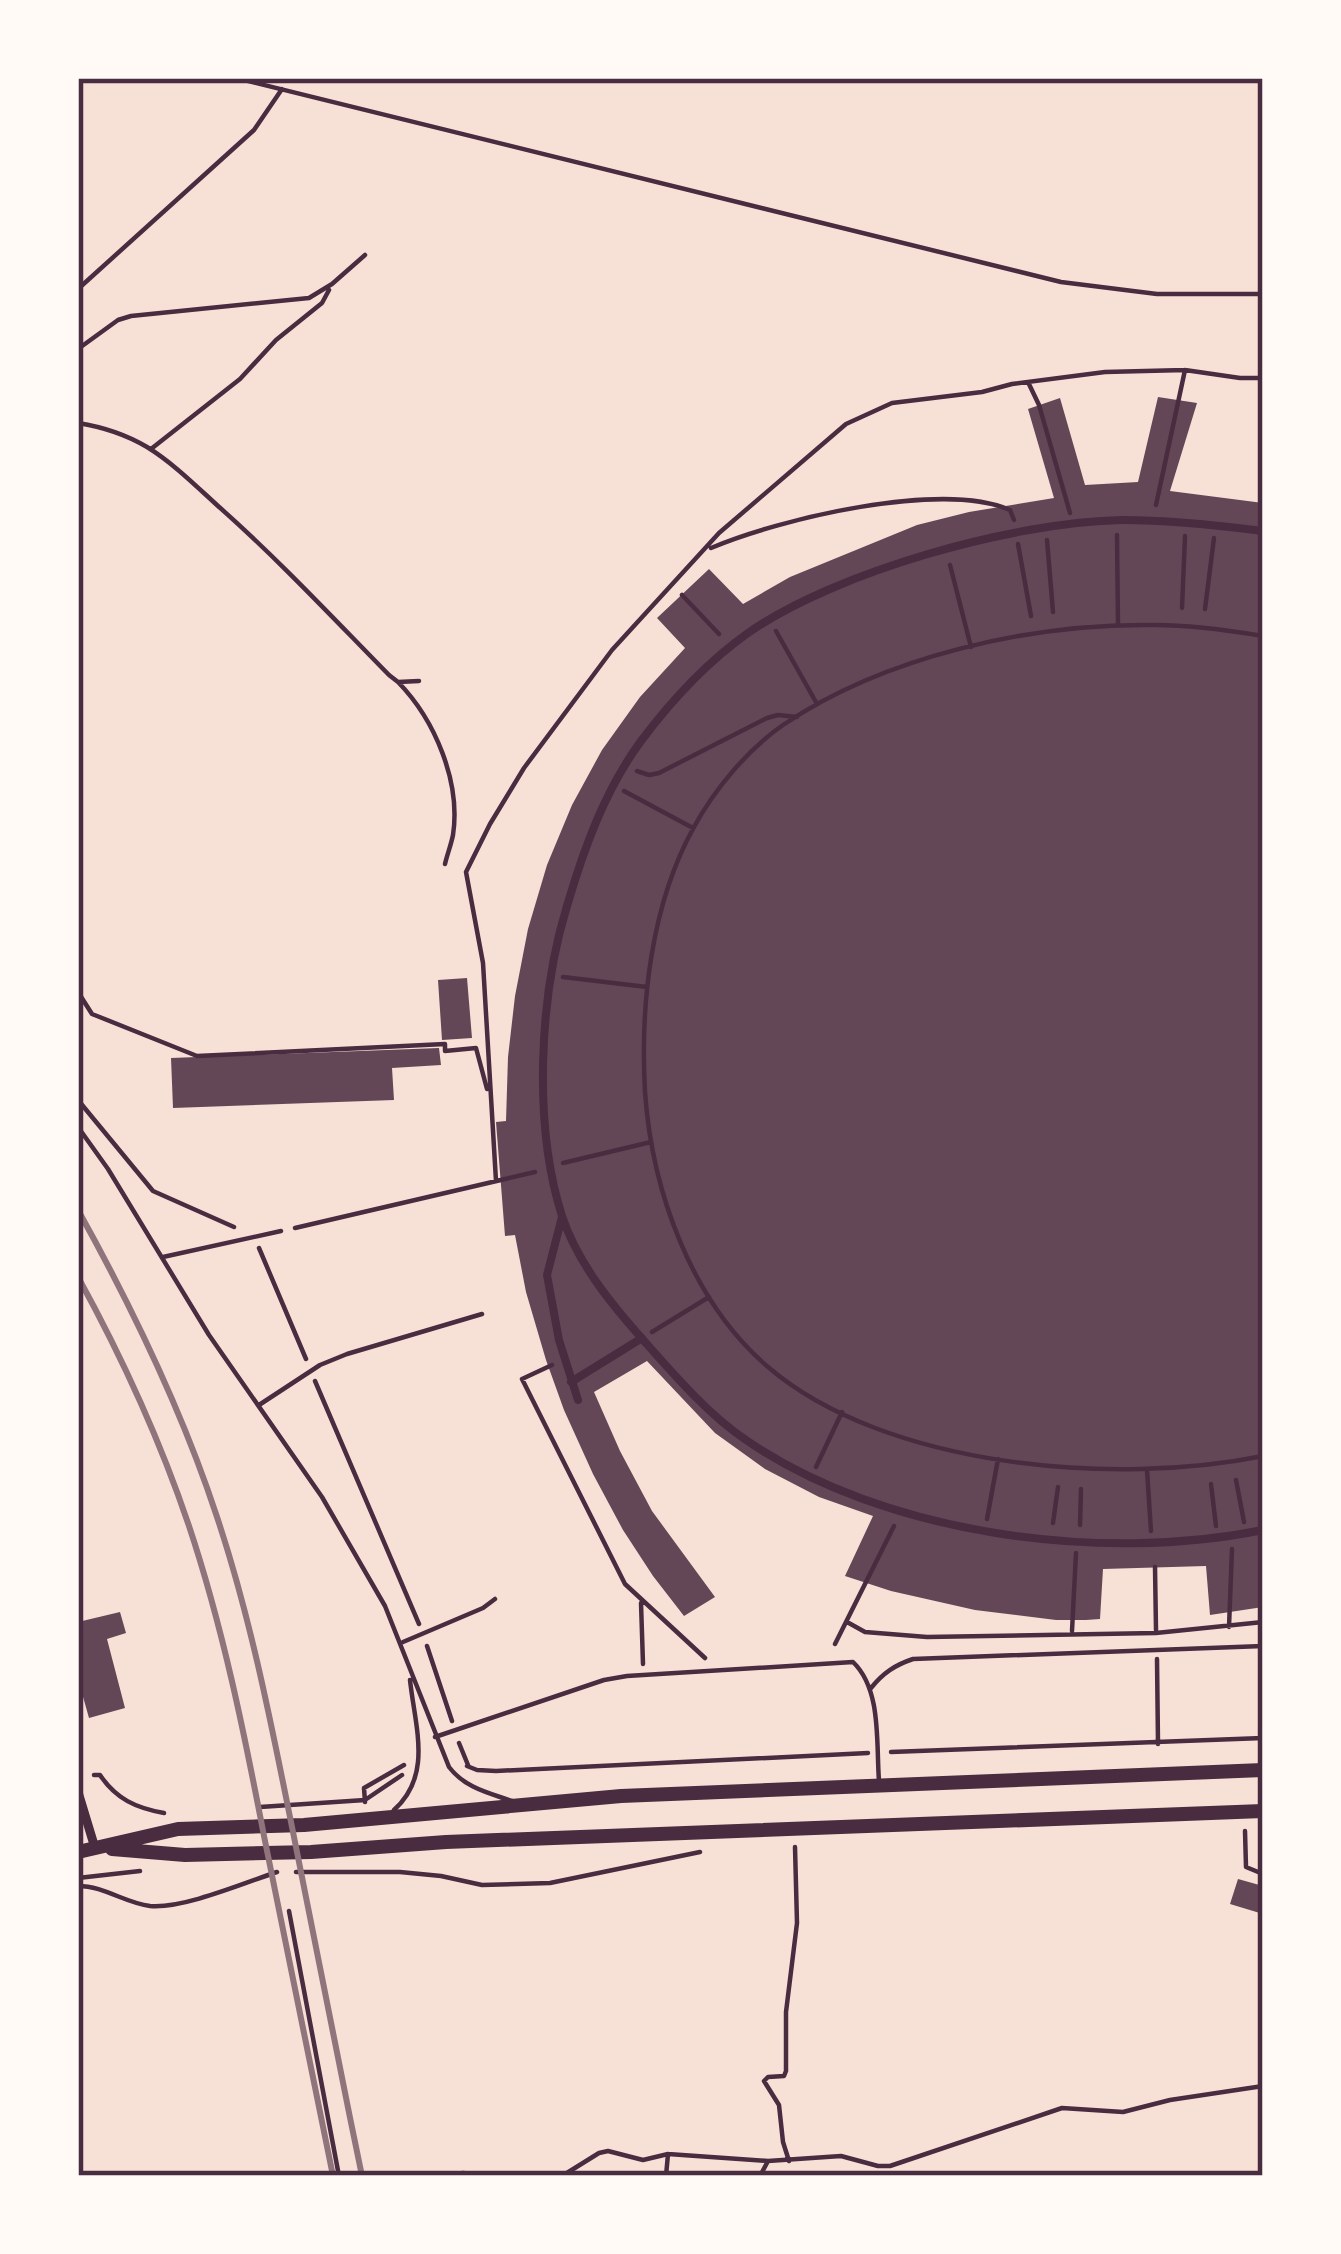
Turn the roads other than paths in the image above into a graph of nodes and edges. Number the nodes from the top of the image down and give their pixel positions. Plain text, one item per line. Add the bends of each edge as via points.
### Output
1 (236, 78) edge
2 (282, 89) junction
3 (78, 289) edge
4 (1263, 294) edge
5 (1263, 531) edge
6 (78, 1127) edge
7 (562, 1217) junction
8 (280, 1231) road end
9 (162, 1258) junction
10 (482, 1314) dead end
11 (642, 1338) junction
12 (571, 1382) junction
13 (578, 1400) dead end
14 (259, 1405) junction
15 (1263, 1530) edge
16 (495, 1599) dead end
17 (401, 1643) junction
18 (1263, 1646) edge
19 (408, 1669) junction
20 (870, 1689) junction
21 (436, 1737) junction
22 (1263, 1770) edge
23 (879, 1785) junction
24 (78, 1792) edge
25 (522, 1804) junction
26 (1263, 1811) edge
27 (388, 1816) junction
28 (95, 1848) junction
29 (78, 1852) edge

1 - 2 lane
2 - 3 lane via 254,130
2 - 4 lane via 1061,282 1157,294
5 - 7 street via 1118,520 946,550 794,606 709,665 652,728 602,806 556,940 544,1088
6 - 9 lane
7 - 11 street via 584,1264
7 - 12 street via 548,1275
8 - 9 lane
9 - 14 lane
10 - 14 lane via 346,1354
11 - 12 street
11 - 15 street via 743,1439 811,1477 910,1513 1026,1538 1098,1543
12 - 13 street
14 - 17 lane via 322,1497
16 - 17 lane
17 - 19 lane
18 - 20 lane via 913,1659
19 - 21 lane
19 - 27 lane via 418,1772
20 - 21 lane via 853,1662 643,1675 604,1680
20 - 23 lane
21 - 25 lane via 457,1778
22 - 23 main road
23 - 25 main road
24 - 28 street
25 - 27 main road
26 - 28 main road via 185,1856
27 - 28 main road via 178,1829
28 - 29 main road

